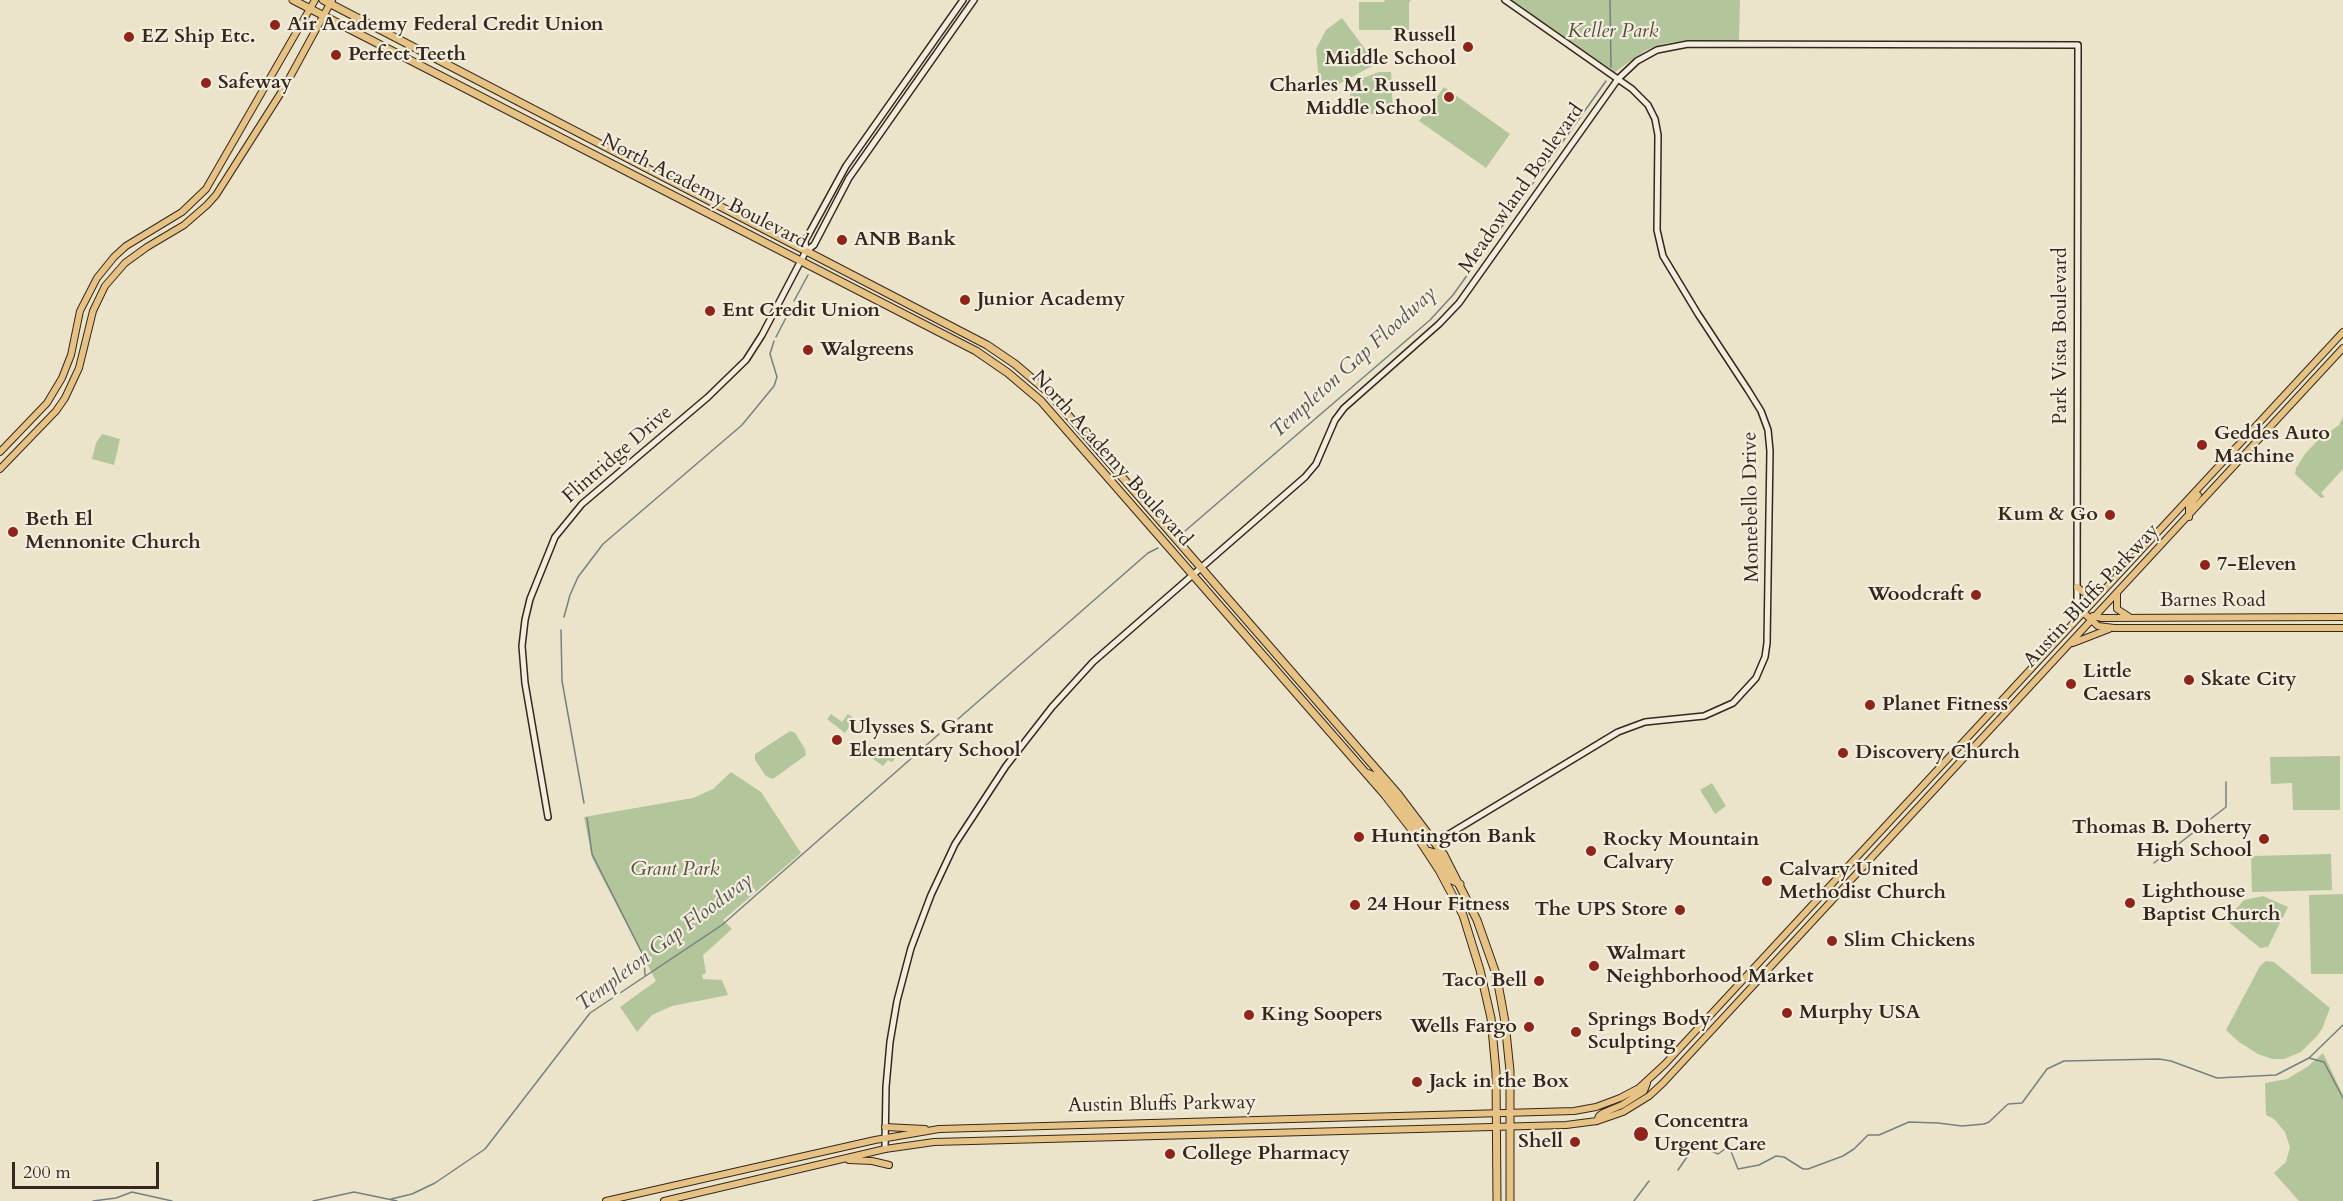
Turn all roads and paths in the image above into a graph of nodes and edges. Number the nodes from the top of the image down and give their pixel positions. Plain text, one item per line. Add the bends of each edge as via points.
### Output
1 (293, 0) edge
2 (315, 0) edge
3 (963, 0) edge
4 (974, 0) edge
5 (1505, 0) edge
6 (328, 1) edge
7 (310, 9) junction
8 (324, 16) junction
9 (2078, 45) joint
10 (1618, 79) junction
11 (806, 251) junction
12 (801, 261) junction
13 (2343, 332) edge
14 (2343, 348) edge
15 (2266, 415) junction
16 (2266, 433) junction
17 (0, 452) edge
18 (0, 469) edge
19 (2209, 477) junction
20 (2188, 517) junction
21 (1202, 567) junction
22 (1193, 574) junction
23 (2077, 587) junction
24 (2106, 590) junction
25 (2118, 592) junction
26 (2084, 613) junction
27 (2343, 617) edge
28 (2134, 618) junction
29 (2094, 619) junction
30 (2114, 628) junction
31 (2343, 628) edge
32 (2070, 645) junction
33 (1364, 771) junction
34 (548, 818) dead end
35 (1436, 842) junction
36 (1864, 849) junction
37 (1428, 851) junction
38 (1864, 866) junction
39 (1460, 884) junction
40 (1698, 1028) junction
41 (1699, 1044) junction
42 (1647, 1082) junction
43 (1510, 1112) junction
44 (1497, 1113) junction
45 (1598, 1121) junction
46 (885, 1127) junction
47 (1497, 1127) junction
48 (1511, 1127) junction
49 (928, 1130) junction
50 (886, 1138) junction
51 (885, 1149) junction
52 (839, 1160) junction
53 (889, 1165) dead end
54 (606, 1201) edge
55 (664, 1201) edge
56 (1497, 1201) edge
57 (1510, 1201) edge

1 - 7 highway, North Academy Boulevard
2 - 7 main road
3 - 11 street, Flintridge Drive via 846,166 805,241
4 - 11 street, Flintridge Drive via 849,178 814,245
5 - 10 street, Montebello Drive
6 - 8 main road
6 - 11 highway, North Academy Boulevard
7 - 8 highway, North Academy Boulevard
7 - 17 main road via 206,189 174,218 126,246 97,278 80,311 62,378 47,403
8 - 12 highway, North Academy Boulevard
8 - 18 main road via 284,88 207,205 184,225 137,253 105,286 93,311 79,368 65,398
9 - 10 street, Meadowland Boulevard via 1688,44 1647,55
9 - 23 street, Park Vista Boulevard
10 - 21 street, Meadowland Boulevard via 1459,303 1344,408 1316,464 1305,477
10 - 35 street, Montebello Drive via 1648,105 1657,126 1657,230 1666,262 1761,411 1768,430 1765,657 1749,688 1726,707 1699,717 1645,722 1618,732
11 - 12 street, Flintridge Drive
11 - 21 highway, North Academy Boulevard via 987,345 1034,378
12 - 22 highway, North Academy Boulevard via 976,351 1026,387
12 - 34 street, Flintridge Drive via 746,360 582,504 562,526 549,551 530,599 522,646
13 - 15 main road, Austin Bluffs Parkway
14 - 16 main road, Austin Bluffs Parkway
15 - 16 main road
15 - 19 main road, Austin Bluffs Parkway
16 - 20 main road, Austin Bluffs Parkway
19 - 20 main road via 2188,506
19 - 24 main road, Austin Bluffs Parkway
20 - 25 main road, Austin Bluffs Parkway
21 - 22 street, Meadowland Boulevard
21 - 35 highway, North Academy Boulevard
22 - 33 highway, North Academy Boulevard
22 - 46 street, Meadowland Boulevard via 1074,681 1011,759 955,844 927,904 902,979 889,1053
23 - 24 main road via 2088,596
23 - 26 street, Park Vista Boulevard via 2078,606
24 - 26 main road, Austin Bluffs Parkway
25 - 28 main road via 2118,611
25 - 29 main road, Austin Bluffs Parkway
26 - 29 main road, Park Vista Boulevard
26 - 36 main road, Austin Bluffs Parkway
27 - 28 main road, Barnes Road
28 - 29 main road, Barnes Road
29 - 30 main road, Barnes Road via 2098,626
29 - 32 main road, Austin Bluffs Parkway
30 - 31 main road, Barnes Road
30 - 32 main road
32 - 38 main road, Austin Bluffs Parkway
33 - 35 highway via 1376,777 1425,836
33 - 37 highway, North Academy Boulevard
35 - 39 highway, North Academy Boulevard
36 - 38 main road
36 - 40 main road, Austin Bluffs Parkway
37 - 39 highway via 1435,853 1452,880
37 - 44 highway, North Academy Boulevard via 1463,915 1483,980 1495,1052
38 - 41 main road, Austin Bluffs Parkway
39 - 43 highway, North Academy Boulevard via 1497,978 1509,1052
40 - 41 main road
40 - 42 main road, Austin Bluffs Parkway
41 - 45 main road, Austin Bluffs Parkway via 1649,1096
42 - 43 main road, Austin Bluffs Parkway via 1620,1098 1584,1110
42 - 45 main road via 1644,1091 1603,1113
43 - 44 main road, Austin Bluffs Parkway
43 - 48 highway, North Academy Boulevard
44 - 47 highway, North Academy Boulevard
44 - 49 main road, Austin Bluffs Parkway
45 - 48 main road, Austin Bluffs Parkway
46 - 49 main road
46 - 50 street, Meadowland Boulevard
47 - 48 main road, Austin Bluffs Parkway
47 - 51 main road, Austin Bluffs Parkway via 934,1142
47 - 56 highway, North Academy Boulevard
48 - 57 highway, North Academy Boulevard
49 - 50 main road, Austin Bluffs Parkway
50 - 51 street, Meadowland Boulevard
50 - 54 main road, Austin Bluffs Parkway
51 - 52 main road, Austin Bluffs Parkway
52 - 53 main road
52 - 55 main road, Austin Bluffs Parkway

